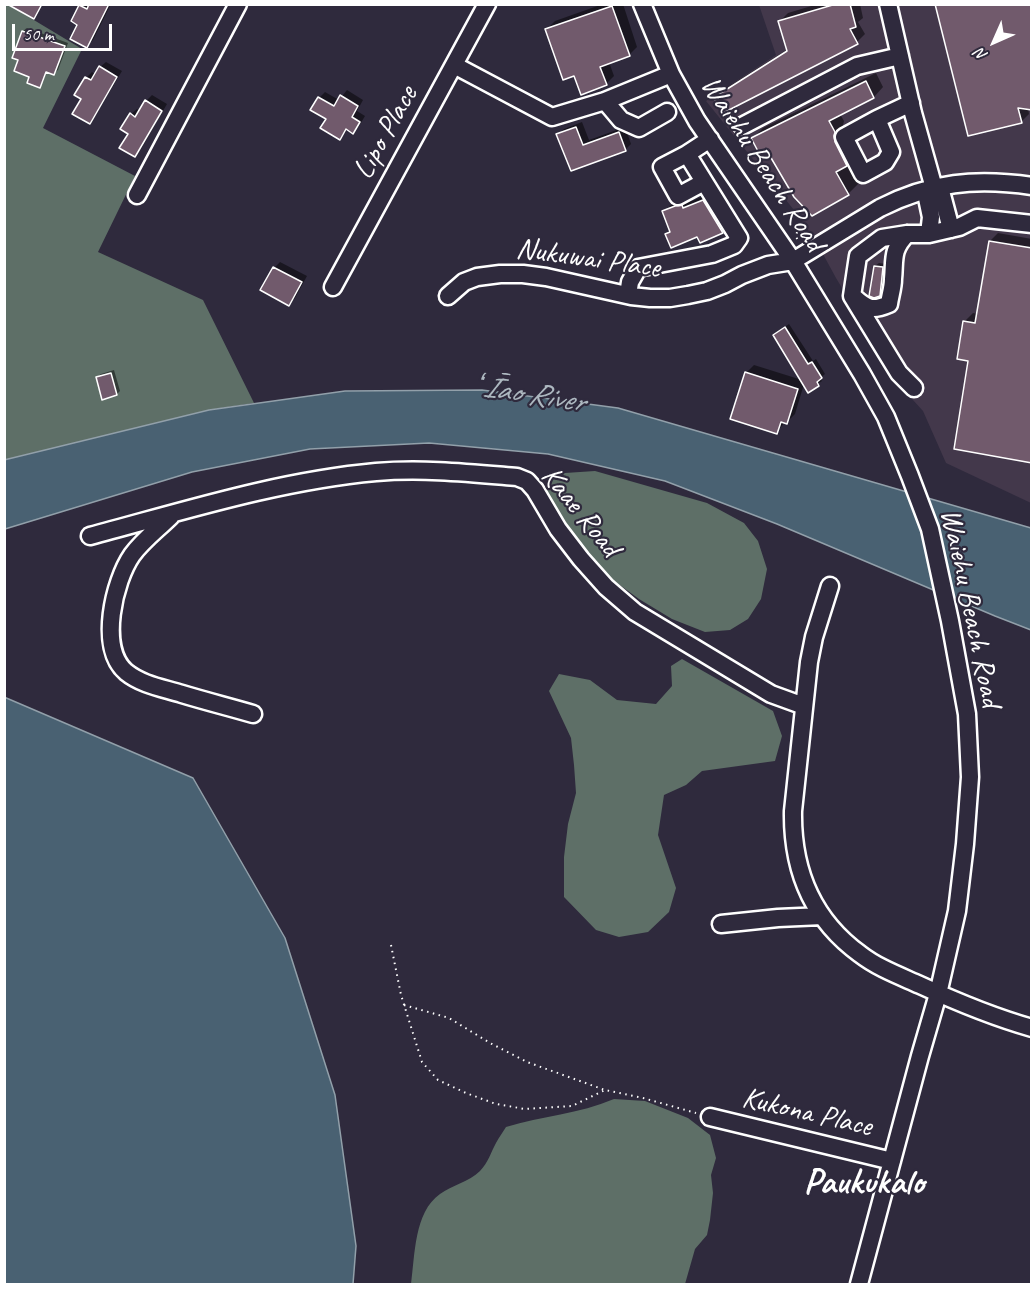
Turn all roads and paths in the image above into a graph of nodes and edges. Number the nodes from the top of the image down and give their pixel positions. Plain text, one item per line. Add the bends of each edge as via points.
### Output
1 (238, 4) edge
2 (487, 4) edge
3 (642, 4) edge
4 (888, 4) edge
5 (900, 56) junction
6 (454, 65) junction
7 (671, 74) junction
8 (605, 101) junction
9 (911, 103) junction
10 (667, 112) dead end
11 (877, 119) dead end
12 (742, 126) dead end
13 (710, 139) junction
14 (687, 154) junction
15 (704, 182) junction
16 (1032, 186) edge
17 (934, 188) junction
18 (137, 195) dead end
19 (1032, 224) edge
20 (951, 229) junction
21 (797, 232) dead end
22 (906, 234) junction
23 (929, 234) junction
24 (798, 240) dead end
25 (794, 261) junction
26 (333, 287) dead end
27 (628, 295) junction
28 (448, 296) dead end
29 (852, 296) junction
30 (914, 387) dead end
31 (174, 514) junction
32 (90, 536) dead end
33 (830, 586) dead end
34 (804, 706) junction
35 (253, 714) dead end
36 (822, 916) junction
37 (721, 924) dead end
38 (391, 945) dead end
39 (938, 994) junction
40 (403, 1005) junction
41 (1032, 1028) edge
42 (605, 1090) junction
43 (710, 1117) joint
44 (892, 1161) junction
45 (859, 1284) edge

1 - 18 street
2 - 6 street, Lipo Place
3 - 7 street, Waiehu Beach Road
4 - 5 street
5 - 9 street
5 - 12 street via 857,66
6 - 8 street via 552,117
6 - 26 street, Lipo Place
7 - 8 street
7 - 13 street, Waiehu Beach Road
8 - 10 street via 621,120 639,128
9 - 11 street
9 - 17 street
13 - 14 street
13 - 25 street, Waiehu Beach Road
14 - 15 street
14 - 15 street via 662,167 678,196
15 - 27 street via 739,238 734,245 712,254 638,268
16 - 17 street via 976,182
17 - 20 street via 942,195
17 - 23 street via 927,198
17 - 25 street via 894,201
19 - 20 street via 977,218
20 - 23 street
21 - 24 path
22 - 23 street
22 - 29 street via 882,238 858,256
22 - 29 street via 894,251 889,304 864,307
25 - 27 street, Nukuwai Place via 768,265 688,295
25 - 39 street, Waiehu Beach Road via 886,417 930,529 950,621 967,714 970,777 957,912
27 - 28 street, Nukuwai Place via 546,277 500,274 477,277
29 - 30 street via 898,374
31 - 32 street, Kaae Road
31 - 34 street, Kaae Road via 308,481 377,472 447,471 517,477 535,490 581,559 635,612 771,694
31 - 35 street, Kaae Road via 140,544 119,580 112,607 114,653 125,671 145,683
33 - 34 street via 814,637
34 - 36 street via 793,829 801,874
36 - 37 street
36 - 39 street via 861,955
38 - 40 path
39 - 41 street
39 - 44 street, Waiehu Beach Road
40 - 42 path via 449,1018 527,1062
40 - 42 path via 422,1062 438,1080 466,1093 525,1109 572,1106
42 - 43 path
43 - 44 street, Kukona Place
44 - 45 street, Waiehu Beach Road

